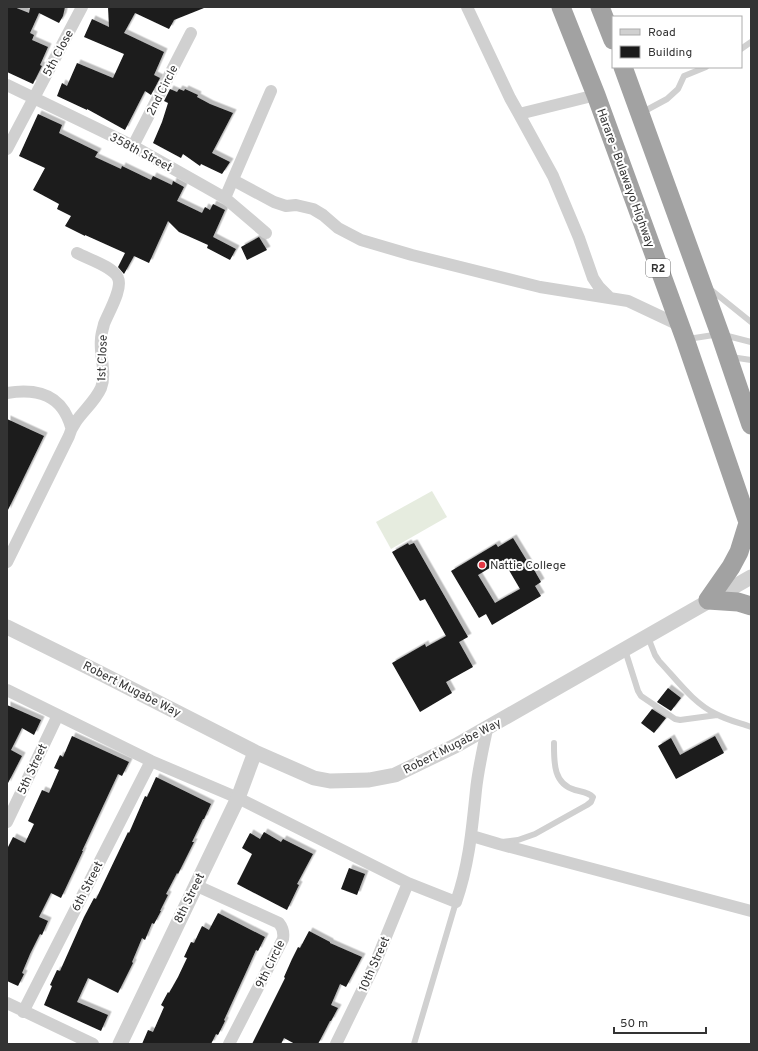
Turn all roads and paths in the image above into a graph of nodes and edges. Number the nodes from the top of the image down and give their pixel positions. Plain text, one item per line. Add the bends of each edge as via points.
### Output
1 (82, 7) edge
2 (467, 7) edge
3 (561, 7) edge
4 (600, 7) edge
5 (191, 33) dead end
6 (612, 37) edge
7 (751, 42) edge
8 (742, 48) edge
9 (623, 68) edge
10 (704, 68) edge
11 (7, 85) edge
12 (271, 91) dead end
13 (596, 95) junction
14 (34, 99) junction
15 (519, 114) junction
16 (640, 114) junction
17 (133, 146) junction
18 (7, 149) edge
19 (233, 180) junction
20 (225, 198) junction
21 (266, 233) dead end
22 (77, 253) dead end
23 (701, 281) junction
24 (610, 298) junction
25 (751, 322) edge
26 (682, 332) junction
27 (720, 334) junction
28 (751, 342) edge
29 (727, 357) junction
30 (751, 360) edge
31 (7, 393) edge
32 (751, 425) edge
33 (71, 427) junction
34 (750, 527) edge
35 (7, 562) edge
36 (751, 576) edge
37 (708, 600) junction
38 (751, 606) edge
39 (7, 627) edge
40 (648, 636) junction
41 (624, 649) junction
42 (7, 690) edge
43 (58, 715) junction
44 (717, 715) junction
45 (751, 727) edge
46 (487, 729) junction
47 (554, 743) dead end
48 (255, 752) junction
49 (152, 761) junction
50 (238, 798) junction
51 (7, 822) edge
52 (472, 836) junction
53 (499, 844) junction
54 (408, 882) junction
55 (195, 885) junction
56 (456, 902) junction
57 (751, 911) edge
58 (7, 1003) edge
59 (23, 1012) junction
60 (93, 1044) edge
61 (120, 1044) edge
62 (229, 1044) edge
63 (336, 1044) edge
64 (414, 1044) edge

1 - 14 street, 5th Close
2 - 15 street
3 - 13 highway, Harare - Bulawayo Highway / R2
4 - 6 highway
5 - 17 street, 2nd Circle
7 - 8 lane
9 - 16 highway
10 - 16 lane via 684,76 678,89
11 - 14 street, 358th Street
12 - 19 street
13 - 15 street
13 - 26 highway, Harare - Bulawayo Highway / R2
14 - 17 street, 358th Street
14 - 18 street, 5th Close
15 - 24 street via 553,176 593,278
16 - 23 highway
17 - 20 street, 358th Street
19 - 20 street
19 - 24 street via 274,202 313,209 338,228 361,240 540,287
20 - 21 street, 358th Street
22 - 33 street, 1st Close via 112,270 120,286 101,340 104,378 86,410
23 - 25 lane
23 - 27 highway
24 - 26 street via 628,301
26 - 27 lane
26 - 34 highway, Harare - Bulawayo Highway / R2
27 - 28 lane
27 - 29 highway
29 - 30 lane
29 - 32 highway
31 - 33 street via 22,391 47,396 58,403 66,413
33 - 35 street, 1st Close via 69,436
34 - 37 highway via 731,567
36 - 37 street, Robert Mugabe Way
37 - 38 highway via 738,602
37 - 40 street, Robert Mugabe Way
39 - 48 street, Robert Mugabe Way
40 - 41 street, Robert Mugabe Way
40 - 44 lane via 660,661 692,697
41 - 44 lane via 638,691 645,700 675,719
41 - 46 street, Robert Mugabe Way
42 - 43 street
43 - 49 street
43 - 51 street, 5th Street
44 - 45 lane
46 - 48 street, Robert Mugabe Way via 395,775 369,780 330,781 314,778
46 - 52 street via 476,788
47 - 53 lane via 554,761 560,780 570,789 590,794 593,800 535,834
48 - 50 street, 8th Street
49 - 50 street
49 - 59 street, 6th Street
50 - 54 street
50 - 55 street, 8th Street
52 - 53 street
52 - 56 street
53 - 57 street
54 - 56 street
54 - 63 street, 10th Street via 374,966
55 - 61 street, 8th Street
55 - 62 street, 9th Circle via 282,926 283,940
56 - 64 lane
58 - 59 street
59 - 60 street

